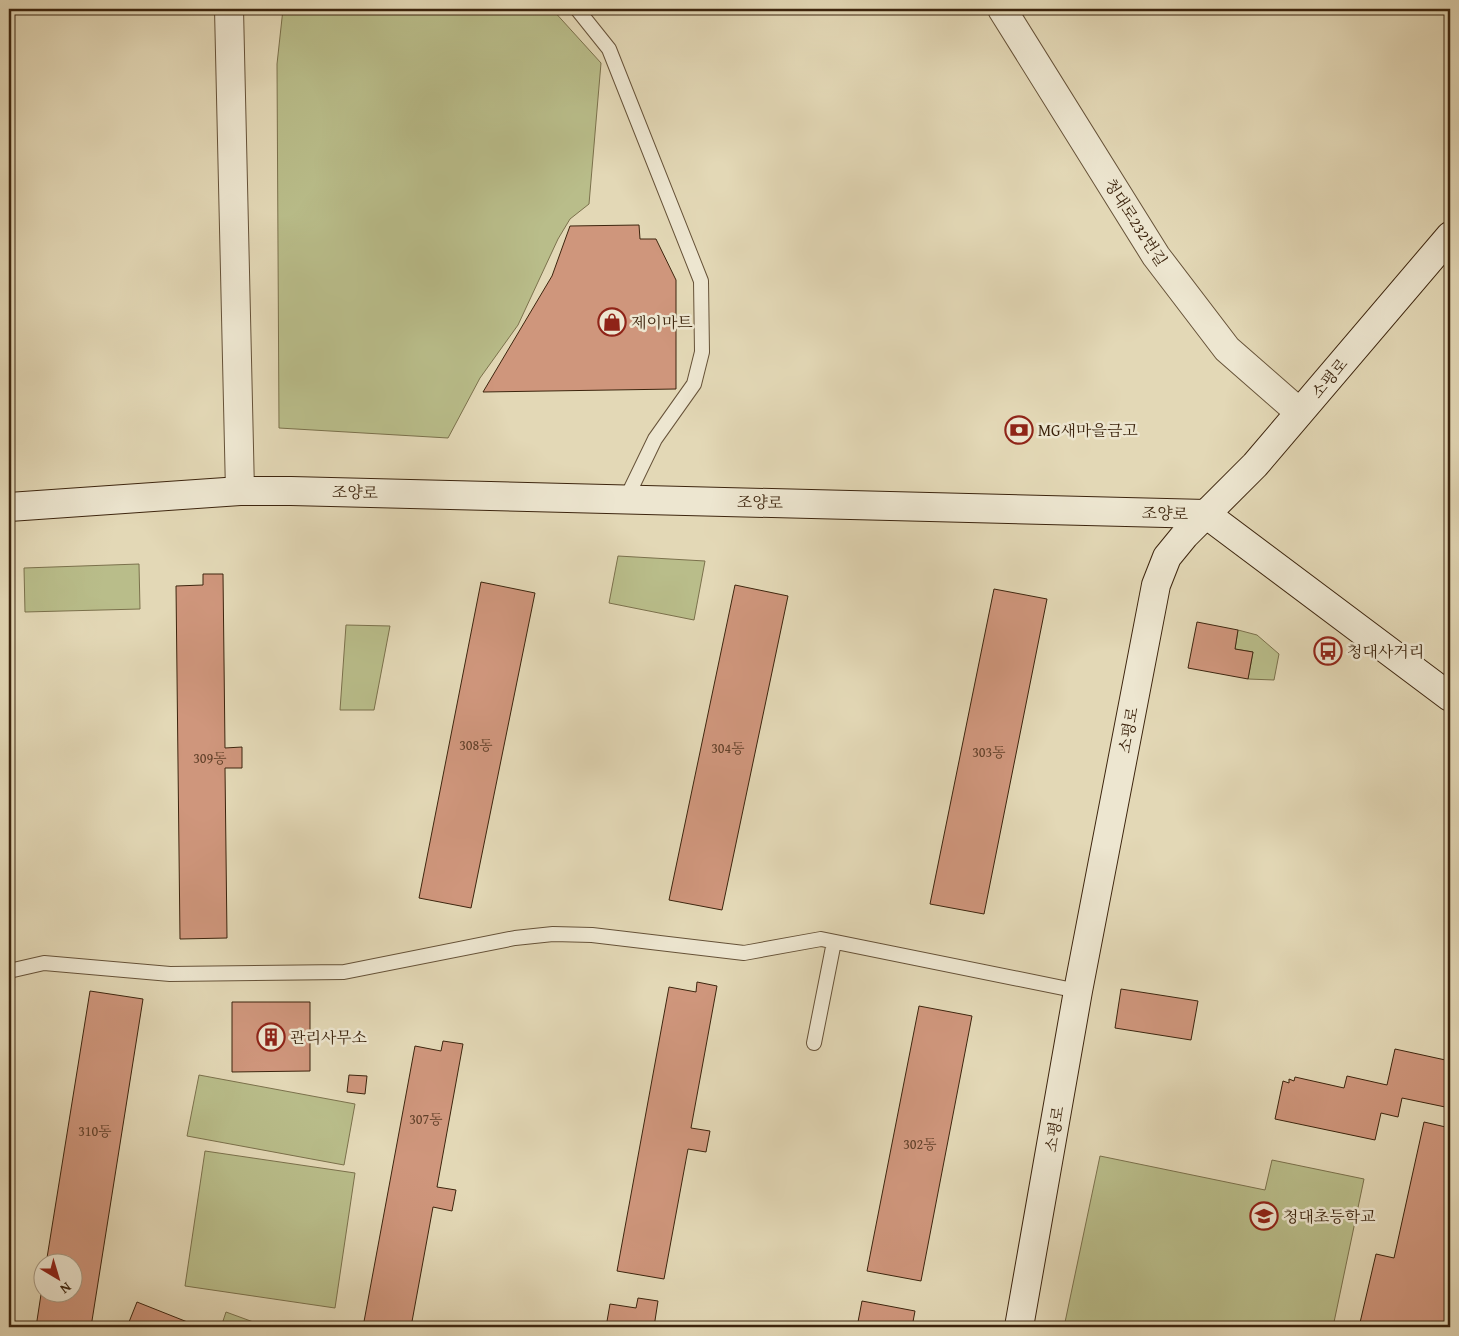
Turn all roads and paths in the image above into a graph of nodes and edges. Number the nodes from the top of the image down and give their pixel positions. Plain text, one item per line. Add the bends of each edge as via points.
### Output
1 (229, 9) edge
2 (577, 9) edge
3 (1002, 9) edge
4 (1447, 234) edge
5 (1299, 412) junction
6 (240, 491) junction
7 (626, 499) junction
8 (9, 507) edge
9 (1206, 514) junction
10 (1450, 697) edge
11 (834, 942) junction
12 (9, 971) edge
13 (1078, 991) junction
14 (814, 1043) dead end
15 (1019, 1327) edge

1 - 6 street
2 - 7 lane via 609,49 701,281 702,352 694,384 655,439
3 - 5 street, 청대로232번길 via 1156,256 1227,349
4 - 5 street, 소평로
5 - 9 street, 소평로 via 1250,471
6 - 7 street, 조양로
6 - 8 street, 조양로
7 - 9 street, 조양로
9 - 10 street, 조양로
9 - 13 street, 소평로 via 1167,557 1156,585
11 - 12 lane via 821,939 744,953 592,934 553,934 515,938 344,972 170,974 44,963
11 - 13 lane
11 - 14 lane
13 - 15 street, 소평로

